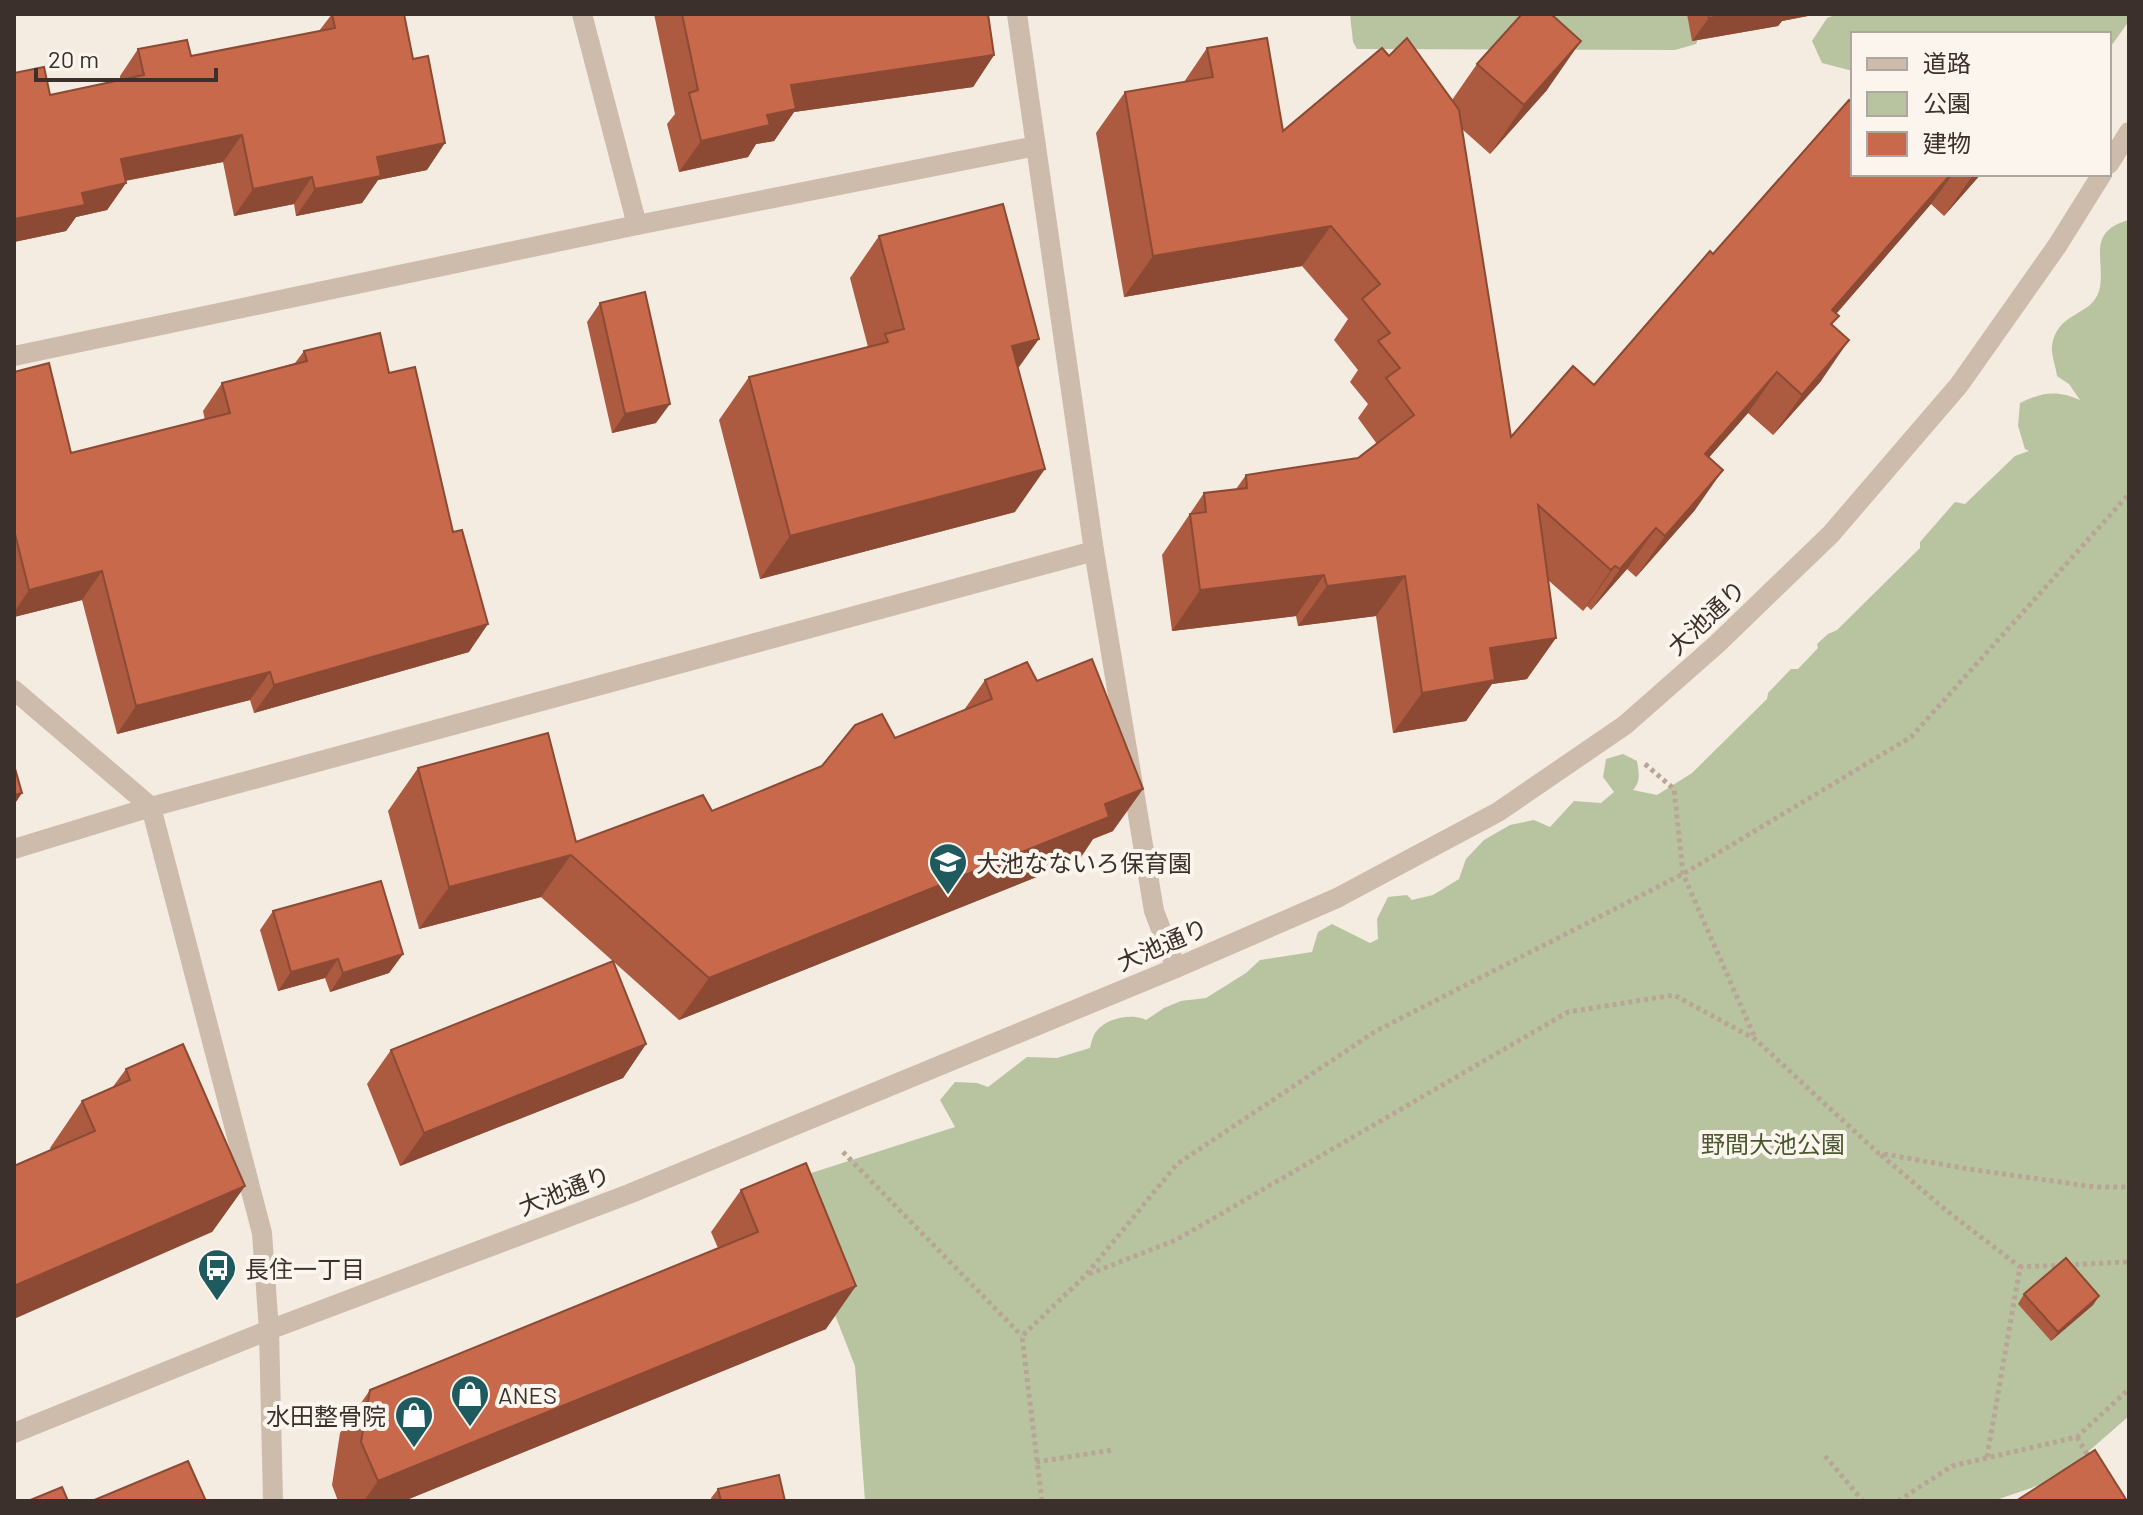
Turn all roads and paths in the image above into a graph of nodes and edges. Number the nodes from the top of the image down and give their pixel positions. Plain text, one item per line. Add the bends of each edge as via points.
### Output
1 (582, 14) edge
2 (1017, 14) edge
3 (2129, 132) edge
4 (1036, 146) junction
5 (2111, 161) edge
6 (2101, 176) edge
7 (637, 225) junction
8 (14, 356) edge
9 (2129, 494) edge
10 (1094, 551) junction
11 (14, 690) edge
12 (1645, 764) dead end
13 (151, 807) junction
14 (14, 849) edge
15 (1683, 874) junction
16 (1176, 968) junction
17 (1755, 1039) junction
18 (843, 1152) dead end
19 (1878, 1153) junction
20 (2129, 1187) edge
21 (2129, 1262) edge
22 (2020, 1267) junction
23 (1086, 1275) junction
24 (269, 1330) junction
25 (1022, 1336) junction
26 (2129, 1389) edge
27 (14, 1433) edge
28 (2077, 1437) junction
29 (1113, 1450) dead end
30 (1825, 1456) dead end
31 (1987, 1457) junction
32 (1036, 1462) junction
33 (2092, 1463) edge
34 (273, 1501) edge
35 (1042, 1501) edge
36 (1863, 1501) edge
37 (1898, 1501) edge

1 - 7 street
2 - 4 street
3 - 5 street
4 - 7 street
4 - 10 street
6 - 16 street, 大池通り via 1959,385 1831,534 1625,725 1498,812 1337,898
7 - 8 street
9 - 15 path via 1911,737
10 - 13 street
10 - 16 street via 1154,911
11 - 13 street
12 - 15 path via 1674,789
13 - 14 street
13 - 24 street via 262,1233
15 - 17 path
15 - 23 path via 1376,1031 1177,1164
16 - 24 street, 大池通り via 629,1194
17 - 19 path
17 - 23 path via 1674,995 1568,1012 1176,1240
18 - 25 path
19 - 20 path via 2095,1187
19 - 22 path
21 - 22 path
22 - 31 path
23 - 25 path
24 - 27 street, 大池通り
24 - 34 street
25 - 32 path
26 - 28 path
28 - 31 path
28 - 33 path
29 - 32 path
30 - 36 path
31 - 37 path via 1952,1466
32 - 35 path

